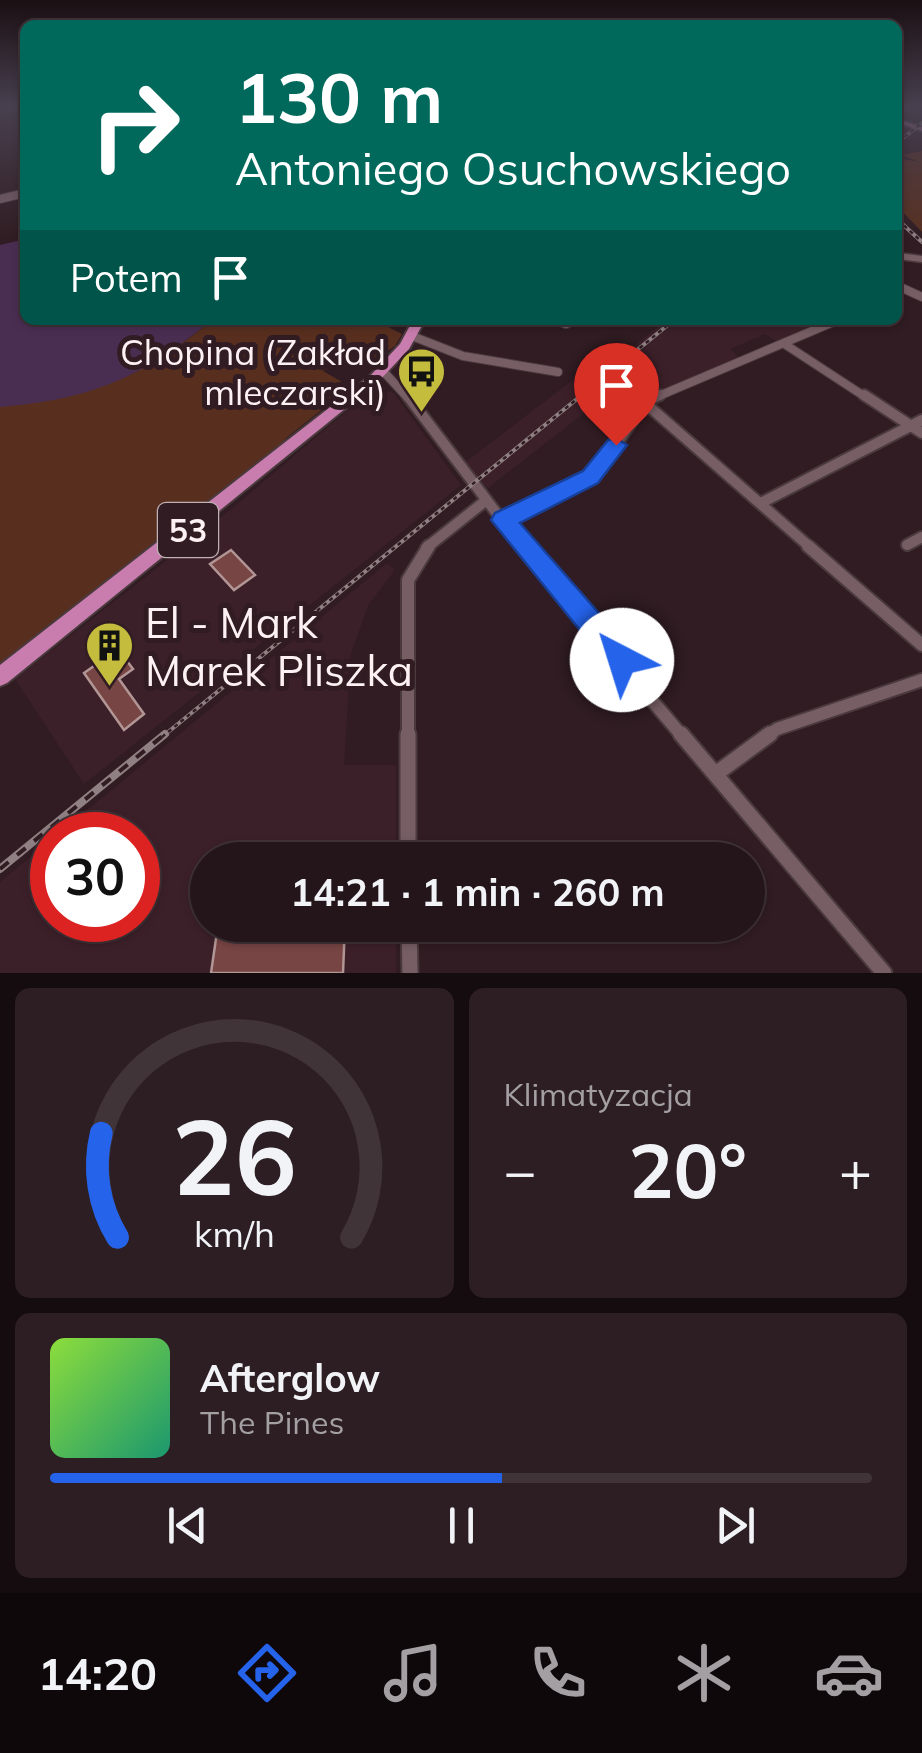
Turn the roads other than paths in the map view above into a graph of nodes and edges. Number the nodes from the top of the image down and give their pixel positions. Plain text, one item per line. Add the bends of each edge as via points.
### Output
1 (417, 325) edge
2 (827, 325) edge
3 (412, 336) junction
4 (786, 344) junction
5 (558, 372) dead end
6 (378, 375) junction
7 (645, 403) junction
8 (922, 420) edge
9 (910, 424) junction
10 (922, 433) edge
11 (484, 502) junction
12 (761, 503) junction
13 (503, 520) junction
14 (922, 537) edge
15 (906, 546) dead end
16 (922, 644) edge
17 (0, 677) edge
18 (922, 680) edge
19 (716, 773) junction
20 (408, 842) edge
21 (409, 942) edge
22 (410, 973) edge
23 (884, 973) edge

1 - 3 main road, 53
2 - 4 street
3 - 5 street via 463,356
3 - 6 main road, 53
4 - 7 street
4 - 9 street
6 - 11 street via 404,393
6 - 17 main road, 53
7 - 12 street
7 - 13 street via 598,471
8 - 9 street
9 - 10 street
9 - 12 street
11 - 13 street
11 - 20 street via 425,548 408,580
12 - 16 street
13 - 19 street
14 - 15 street
18 - 19 street via 776,729
19 - 23 street
21 - 22 street

